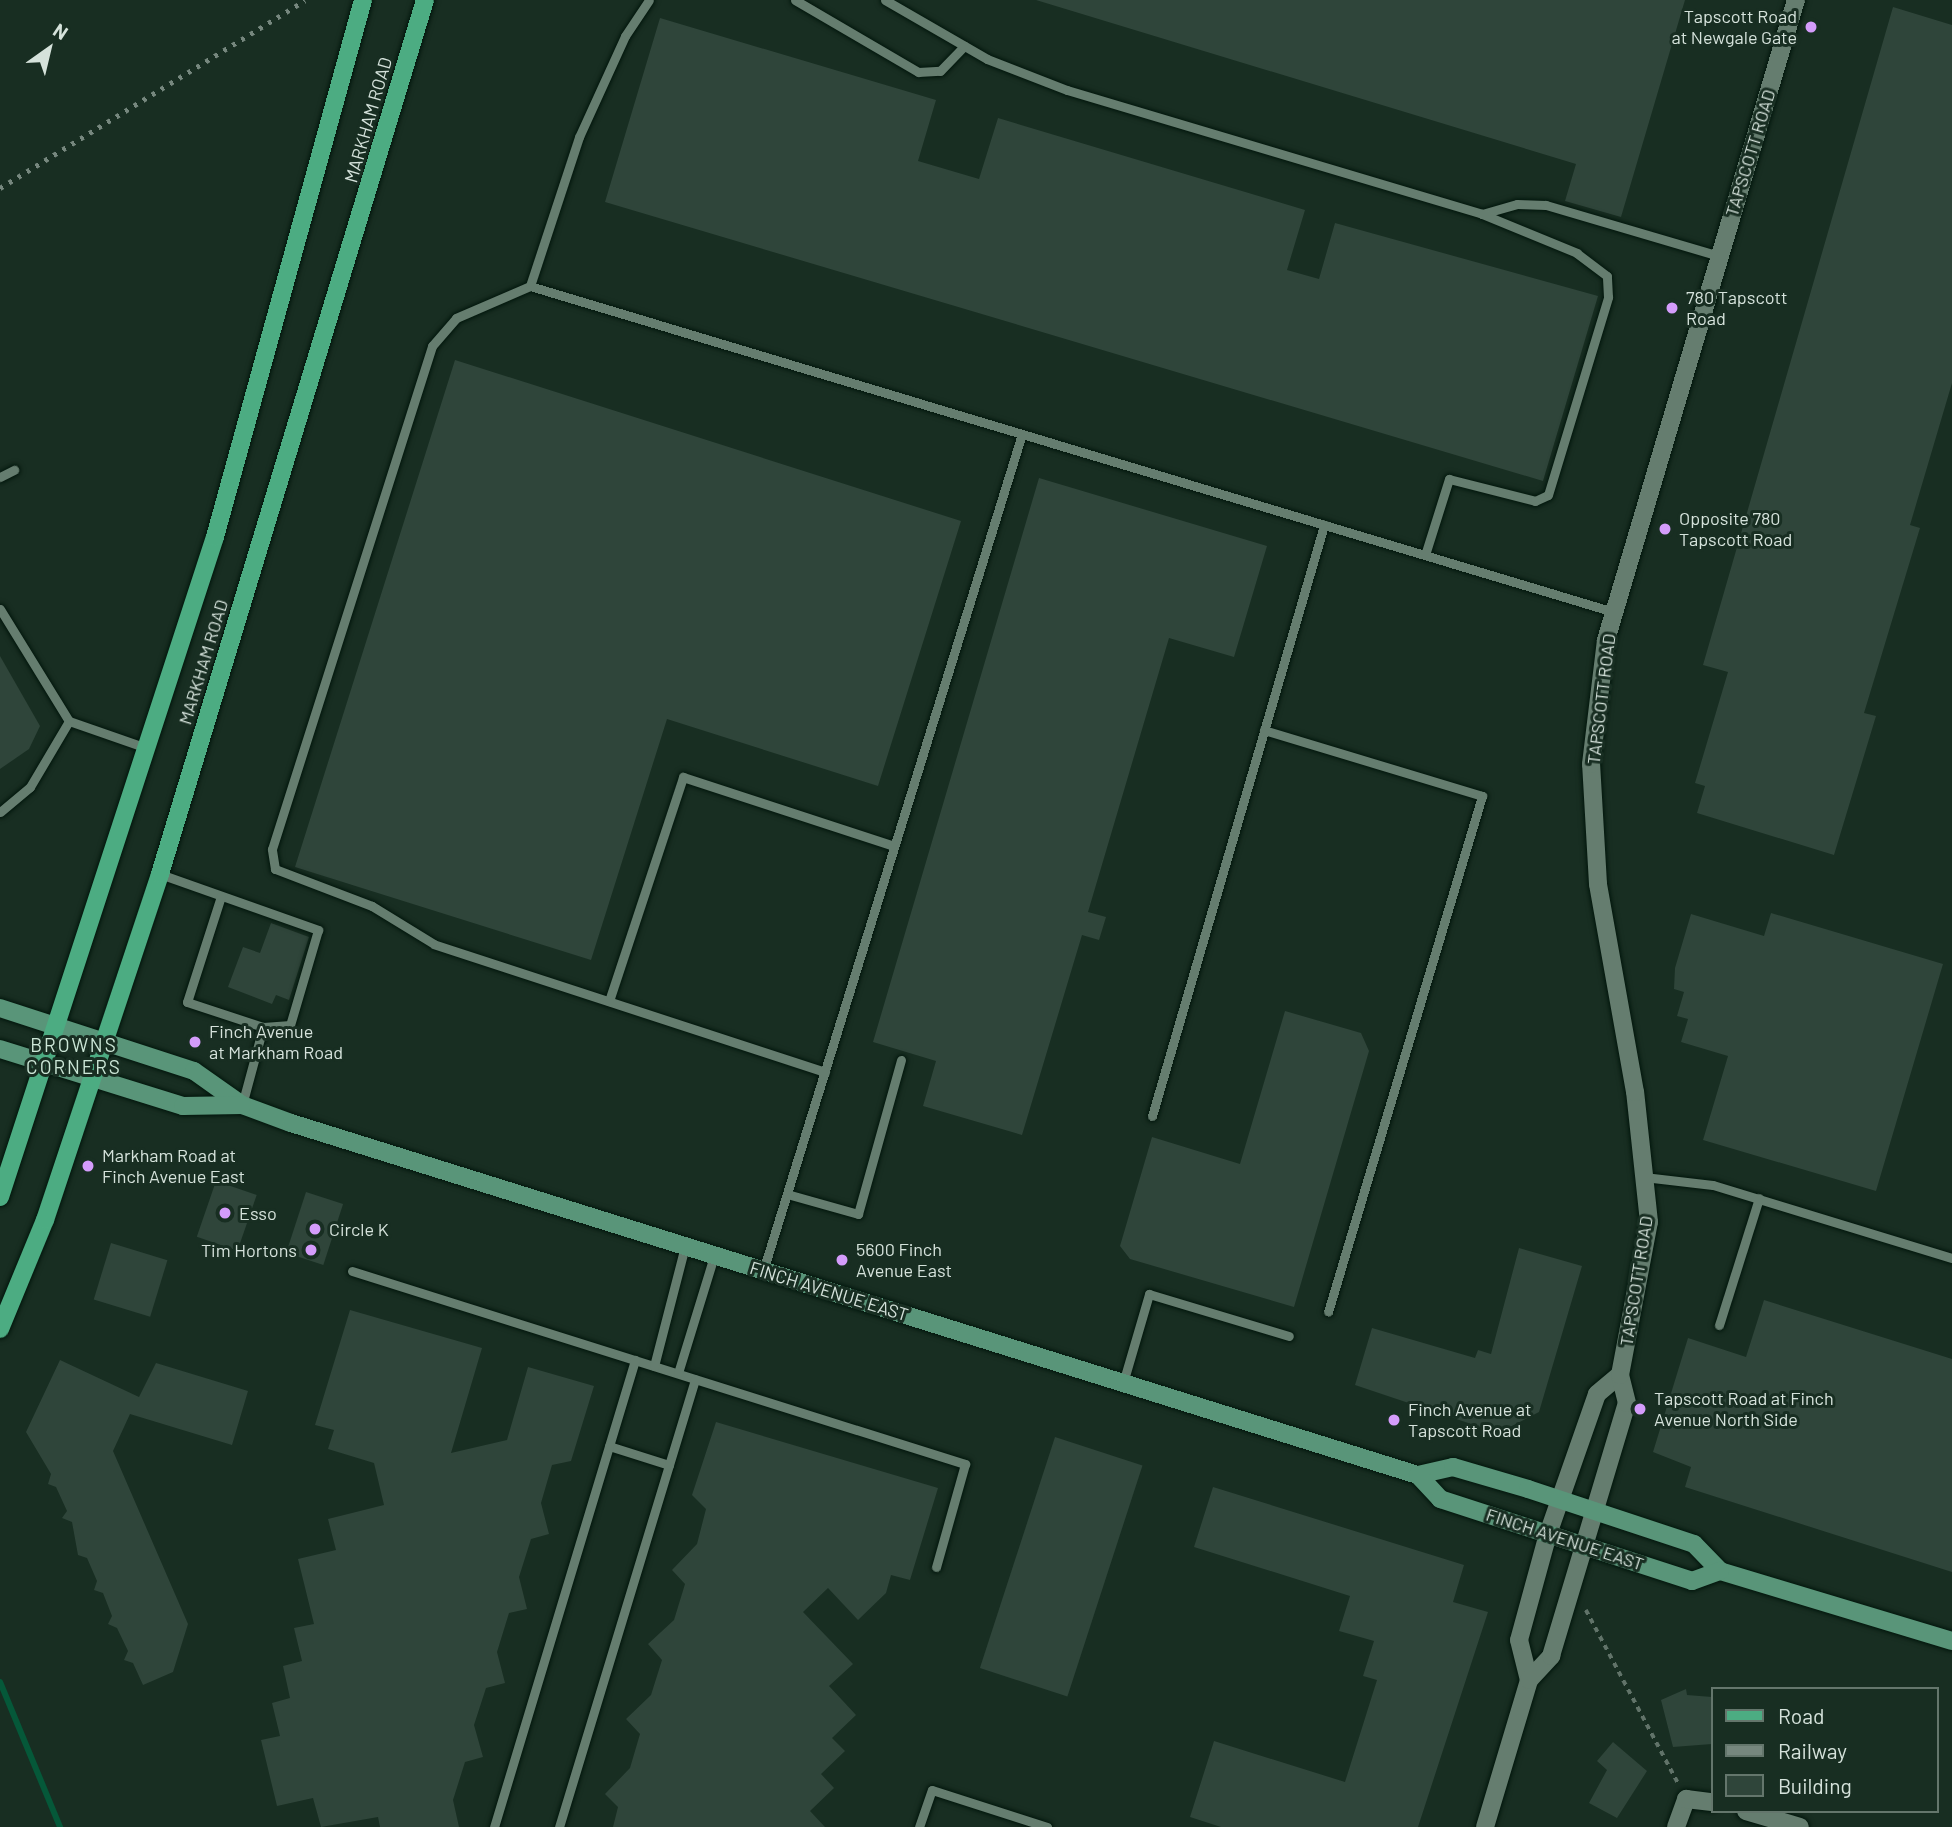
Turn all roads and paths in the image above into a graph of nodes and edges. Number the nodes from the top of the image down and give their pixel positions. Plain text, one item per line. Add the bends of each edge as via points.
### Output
1 (363, 0) edge
2 (425, 0) edge
3 (649, 0) edge
4 (795, 0) edge
5 (885, 0) edge
6 (1796, 0) edge
7 (964, 46) junction
8 (1482, 214) junction
9 (1719, 256) junction
10 (530, 286) junction
11 (1022, 434) junction
12 (14, 470) dead end
13 (0, 477) edge
14 (1324, 525) junction
15 (1425, 555) junction
16 (0, 608) edge
17 (1614, 612) junction
18 (69, 721) junction
19 (1264, 730) junction
20 (147, 748) junction
21 (0, 812) edge
22 (894, 846) junction
23 (160, 874) junction
24 (221, 896) junction
25 (609, 1001) junction
26 (0, 1008) edge
27 (55, 1027) junction
28 (263, 1027) junction
29 (104, 1041) junction
30 (0, 1049) edge
31 (901, 1060) dead end
32 (43, 1064) junction
33 (825, 1072) junction
34 (90, 1077) junction
35 (242, 1105) junction
36 (1152, 1116) dead end
37 (1644, 1177) junction
38 (787, 1194) junction
39 (0, 1197) edge
40 (1759, 1198) junction
41 (685, 1247) junction
42 (714, 1255) junction
43 (1952, 1258) edge
44 (352, 1271) dead end
45 (763, 1271) junction
46 (1328, 1312) dead end
47 (1719, 1325) dead end
48 (0, 1328) edge
49 (1289, 1336) dead end
50 (635, 1360) junction
51 (654, 1366) junction
52 (678, 1373) junction
53 (1620, 1375) junction
54 (695, 1379) junction
55 (1123, 1382) junction
56 (609, 1446) junction
57 (669, 1465) junction
58 (1418, 1475) junction
59 (1560, 1500) junction
60 (1595, 1512) junction
61 (1548, 1534) junction
62 (1584, 1546) junction
63 (936, 1567) dead end
64 (1720, 1571) junction
65 (1572, 1588) junction
66 (1952, 1641) edge
67 (1528, 1680) junction
68 (1686, 1799) junction
69 (1710, 1802) edge
70 (1753, 1813) edge
71 (494, 1827) edge
72 (559, 1827) edge
73 (919, 1827) edge
74 (1047, 1827) edge
75 (1485, 1827) edge
76 (1676, 1827) edge
77 (1800, 1827) edge

1 - 20 main road, MARKHAM ROAD via 215,537
2 - 23 main road, MARKHAM ROAD
3 - 10 lane via 584,124
4 - 7 lane via 918,72 940,71
5 - 7 lane
6 - 9 street, TAPSCOTT ROAD
7 - 8 lane via 1067,90
8 - 9 lane via 1517,204 1546,205
8 - 15 lane via 1577,253 1607,276 1608,296 1548,495 1535,500 1449,479
9 - 17 street, TAPSCOTT ROAD
10 - 11 lane
10 - 25 lane via 456,318 437,334 271,861 285,875 372,906 434,944
11 - 14 lane
11 - 22 lane
12 - 13 lane
14 - 15 lane
14 - 19 lane
15 - 17 lane
16 - 18 lane
17 - 37 street, TAPSCOTT ROAD via 1591,764 1598,884
18 - 20 lane
18 - 21 lane via 30,787
19 - 36 lane
19 - 46 lane via 1482,796
20 - 27 main road, MARKHAM ROAD
22 - 25 lane via 683,777
22 - 33 lane
23 - 24 lane
23 - 29 main road, MARKHAM ROAD
24 - 28 lane via 187,1002
24 - 28 lane via 318,930 290,1025
25 - 33 lane
26 - 27 main road, FINCH AVENUE EAST
27 - 29 main road, FINCH AVENUE EAST
27 - 32 main road, MARKHAM ROAD
28 - 35 lane
29 - 34 main road, MARKHAM ROAD
29 - 35 main road, FINCH AVENUE EAST via 194,1071
30 - 32 main road, FINCH AVENUE EAST
31 - 38 lane via 858,1214
32 - 34 main road, FINCH AVENUE EAST
32 - 39 main road, MARKHAM ROAD
33 - 38 lane
34 - 35 main road, FINCH AVENUE EAST via 183,1106
34 - 48 main road, MARKHAM ROAD via 45,1220
35 - 41 main road, FINCH AVENUE EAST
37 - 40 lane via 1713,1185
37 - 53 street, TAPSCOTT ROAD via 1649,1222
38 - 45 lane
40 - 43 lane
40 - 47 lane
41 - 42 main road, FINCH AVENUE EAST
41 - 51 lane
42 - 45 main road, FINCH AVENUE EAST
42 - 52 lane
44 - 50 lane
45 - 55 main road, FINCH AVENUE EAST
49 - 55 lane via 1149,1294
50 - 51 lane
50 - 56 lane
51 - 52 lane
52 - 54 lane
53 - 59 street, TAPSCOTT ROAD via 1597,1394
53 - 60 street, TAPSCOTT ROAD via 1627,1403
54 - 57 lane
54 - 63 lane via 965,1464
55 - 58 main road, FINCH AVENUE EAST
56 - 57 lane
56 - 71 lane
57 - 72 lane
58 - 59 main road, FINCH AVENUE EAST via 1453,1467
58 - 61 main road, FINCH AVENUE EAST via 1440,1499
59 - 60 main road, FINCH AVENUE EAST
59 - 61 street, TAPSCOTT ROAD
60 - 62 street, TAPSCOTT ROAD
60 - 64 main road, FINCH AVENUE EAST via 1694,1545
61 - 62 main road, FINCH AVENUE EAST
61 - 67 street, TAPSCOTT ROAD via 1519,1640
62 - 64 main road, FINCH AVENUE EAST via 1692,1581
62 - 65 street, TAPSCOTT ROAD
64 - 66 main road, FINCH AVENUE EAST
65 - 67 street, TAPSCOTT ROAD via 1551,1656
65 - 68 path
67 - 75 street, TAPSCOTT ROAD
68 - 69 street
68 - 76 street
70 - 77 street
73 - 74 lane via 932,1790

